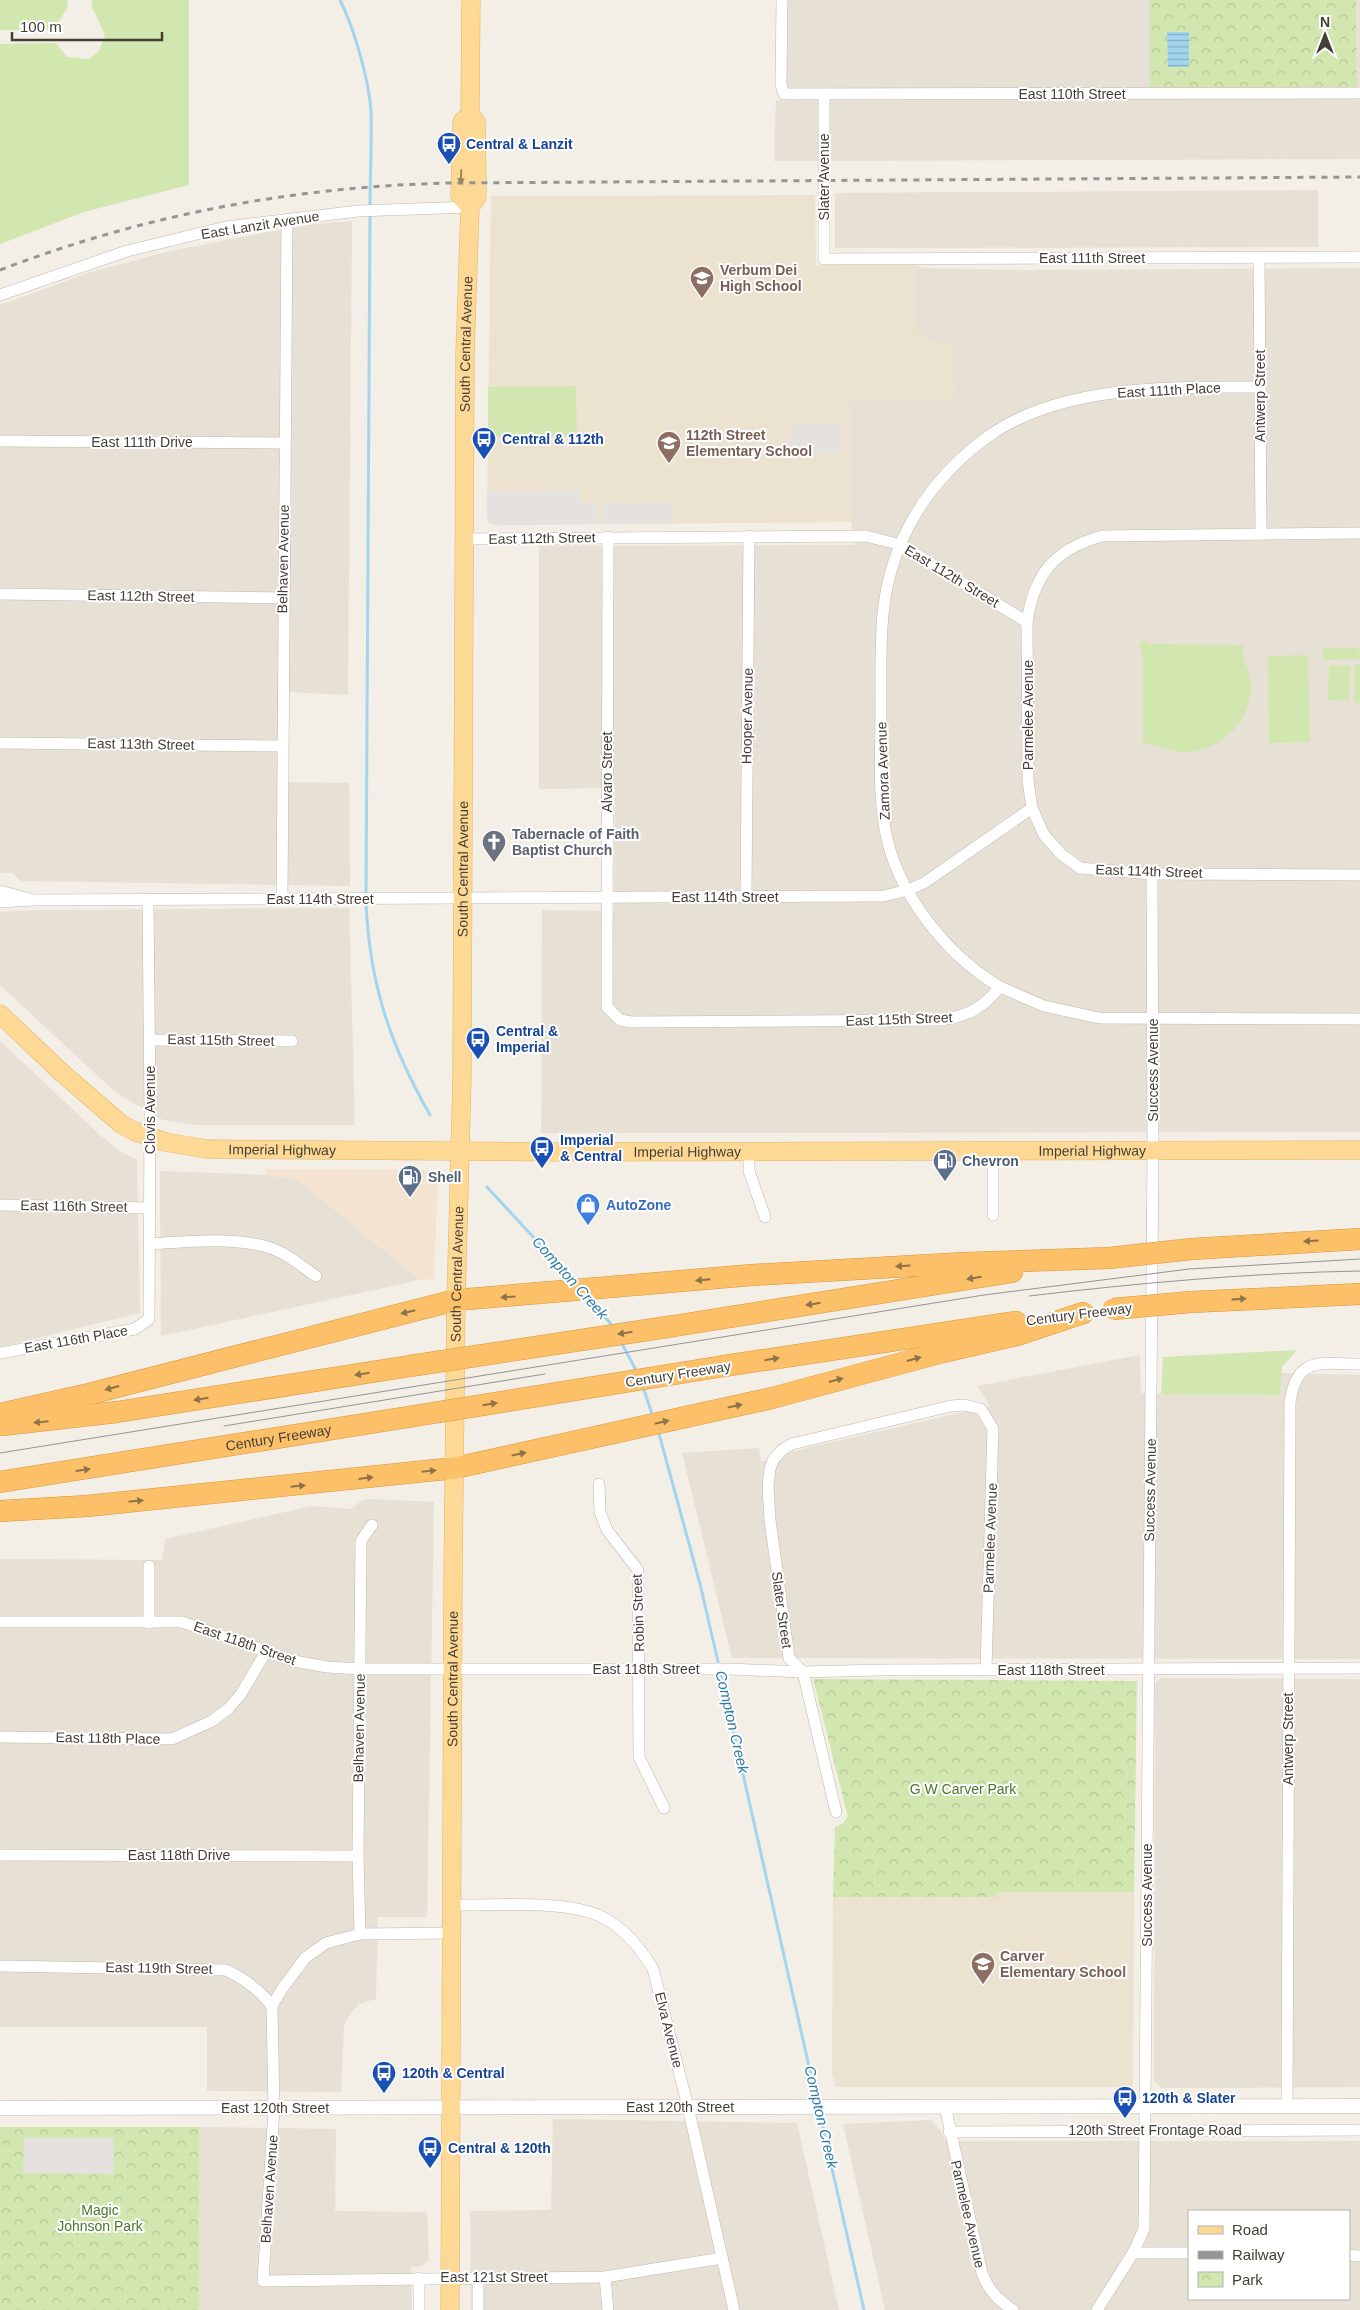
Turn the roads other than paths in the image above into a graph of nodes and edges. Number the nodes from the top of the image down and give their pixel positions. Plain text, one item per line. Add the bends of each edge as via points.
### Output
1 (472, 0) edge
2 (782, 0) edge
3 (1360, 93) edge
4 (824, 94) junction
5 (470, 207) junction
6 (287, 220) junction
7 (1259, 258) junction
8 (1360, 258) edge
9 (824, 259) joint
10 (0, 296) edge
11 (1260, 387) junction
12 (0, 441) edge
13 (285, 443) junction
14 (1360, 533) edge
15 (1261, 534) junction
16 (749, 536) junction
17 (608, 537) junction
18 (463, 539) junction
19 (901, 545) junction
20 (0, 594) edge
21 (283, 598) junction
22 (1027, 622) junction
23 (0, 743) edge
24 (282, 746) junction
25 (1032, 808) junction
26 (1152, 874) junction
27 (1360, 875) edge
28 (908, 890) junction
29 (0, 891) edge
30 (746, 896) junction
31 (607, 897) junction
32 (461, 898) junction
33 (282, 899) junction
34 (34, 900) junction
35 (148, 900) junction
36 (0, 902) edge
37 (1000, 987) junction
38 (607, 1007) joint
39 (0, 1014) edge
40 (1153, 1018) junction
41 (1360, 1018) edge
42 (150, 1040) junction
43 (292, 1041) dead end
44 (150, 1138) junction
45 (1153, 1150) junction
46 (1360, 1150) edge
47 (460, 1151) junction
48 (749, 1151) junction
49 (993, 1151) junction
50 (0, 1205) edge
51 (149, 1208) junction
52 (993, 1215) dead end
53 (765, 1216) dead end
54 (1360, 1239) edge
55 (149, 1244) junction
56 (1109, 1258) junction
57 (316, 1276) dead end
58 (1360, 1294) edge
59 (456, 1300) junction
60 (1083, 1313) junction
61 (149, 1320) joint
62 (0, 1353) edge
63 (1360, 1364) edge
64 (981, 1409) joint
65 (0, 1414) edge
66 (0, 1426) edge
67 (455, 1468) junction
68 (0, 1482) edge
69 (599, 1484) dead end
70 (0, 1510) edge
71 (372, 1525) dead end
72 (149, 1566) dead end
73 (0, 1622) edge
74 (149, 1622) junction
75 (267, 1650) junction
76 (1360, 1668) edge
77 (360, 1669) junction
78 (453, 1669) junction
79 (639, 1669) junction
80 (1148, 1669) junction
81 (1288, 1669) junction
82 (986, 1670) junction
83 (803, 1672) junction
84 (0, 1737) edge
85 (664, 1808) dead end
86 (836, 1812) dead end
87 (0, 1855) edge
88 (358, 1856) junction
89 (453, 1905) junction
90 (452, 1933) junction
91 (360, 1934) junction
92 (0, 1966) edge
93 (272, 2006) junction
94 (945, 2106) junction
95 (1144, 2106) junction
96 (1287, 2106) junction
97 (1360, 2106) edge
98 (688, 2107) junction
99 (0, 2108) edge
100 (452, 2108) junction
101 (274, 2109) junction
102 (1145, 2130) junction
103 (1360, 2130) edge
104 (949, 2132) junction
105 (1133, 2253) junction
106 (1188, 2253) edge
107 (722, 2258) junction
108 (450, 2277) junction
109 (478, 2277) junction
110 (605, 2277) junction
111 (419, 2278) junction
112 (263, 2281) joint
113 (419, 2310) edge
114 (450, 2310) edge
115 (478, 2310) edge
116 (608, 2310) edge
117 (734, 2310) edge
118 (1013, 2310) edge
119 (1097, 2310) edge

1 - 5 main road, South Central Avenue via 470,114 476,122 477,196
2 - 4 street, East 110th Street via 781,85 784,94
3 - 4 street, East 110th Street
4 - 9 street, Slater Avenue
5 - 6 street, East Lanzit Avenue via 358,211
5 - 18 main road, South Central Avenue
6 - 10 street, East Lanzit Avenue via 226,227 127,252
6 - 13 street, Belhaven Avenue
7 - 8 street, East 111th Street
7 - 9 street, East 111th Street
7 - 11 street, Antwerp Street
11 - 15 street, Antwerp Street
11 - 19 street, East 111th Place via 1122,391 1075,400 1009,424 987,437 936,483 925,497
12 - 13 street, East 111th Drive
13 - 21 street, Belhaven Avenue
14 - 15 street
15 - 22 street via 1122,535 1081,542 1054,561 1042,576 1034,589
16 - 17 street, East 112th Street
16 - 19 street, East 112th Street via 866,536
16 - 30 street, Hooper Avenue
17 - 18 street, East 112th Street
17 - 31 street, Alvaro Street
18 - 32 main road, South Central Avenue
19 - 22 street, East 112th Street
19 - 28 street, Zamora Avenue via 883,613 882,791 885,829 898,872
20 - 21 street, East 112th Street
21 - 24 street, Belhaven Avenue
22 - 25 street, Parmelee Avenue via 1028,781
23 - 24 street, East 113th Street
24 - 33 street, Belhaven Avenue
25 - 26 street, East 114th Street via 1044,834 1061,854 1080,868
25 - 28 street, East 114th Street via 924,883
26 - 27 street, East 114th Street
26 - 40 street, Success Avenue
28 - 30 street, East 114th Street via 884,896
28 - 37 street, Zamora Avenue via 960,959
29 - 34 street, East 114th Street
30 - 31 street, East 114th Street
31 - 32 street, East 114th Street
31 - 38 street, Alvaro Street
32 - 33 street, East 114th Street
32 - 47 main road, South Central Avenue
33 - 35 street, East 114th Street
34 - 35 street, East 114th Street
34 - 36 street, East 114th Street
35 - 42 street, Clovis Avenue
37 - 38 street, East 115th Street via 974,1012 941,1020 632,1022 620,1020
37 - 40 street via 1019,997 1071,1013 1099,1018
39 - 44 main road, Imperial Highway via 105,1111
40 - 41 street
40 - 45 street, Success Avenue
42 - 43 street, East 115th Street
42 - 44 street, Clovis Avenue
44 - 47 main road, Imperial Highway via 207,1149
44 - 51 street, Clovis Avenue
45 - 46 main road, Imperial Highway
45 - 49 main road, Imperial Highway
45 - 80 street, Success Avenue
47 - 48 main road, Imperial Highway
47 - 59 main road, South Central Avenue
48 - 49 main road, Imperial Highway
48 - 53 street via 749,1171
49 - 52 street
50 - 51 street, East 116th Street
51 - 55 street, Clovis Avenue
54 -> 56 highway, bridge via 1192,1249
55 - 57 street via 252,1243 278,1251
55 - 61 street, Clovis Avenue
56 -> 59 highway via 954,1263
56 -> 66 highway, bridge via 117,1412
60 -> 58 highway, Century Freeway, bridge via 1190,1302
59 -> 65 highway
59 - 67 main road, South Central Avenue
67 -> 60 highway via 772,1398 1017,1335
68 -> 60 highway, Century Freeway, bridge via 724,1366
61 - 62 street, East 116th Place via 135,1328
63 - 81 street, Antwerp Street via 1309,1366 1298,1374 1293,1384 1290,1403
64 - 82 street, Parmelee Avenue via 993,1429
64 - 83 street, Slater Street via 951,1406 792,1444 773,1460 769,1512 778,1582 789,1658
70 -> 67 highway via 87,1506
67 - 78 main road, South Central Avenue
69 - 79 street, Robin Street via 600,1512 607,1530 638,1570
71 - 77 street, Belhaven Avenue via 361,1541
72 - 74 street
73 - 74 street, East 118th Street
74 - 75 street, East 118th Street via 182,1622
75 - 77 street, East 118th Street via 294,1661
75 - 84 street, East 118th Place via 241,1694 228,1709 212,1721 172,1739
76 - 81 street, East 118th Street
77 - 78 street, East 118th Street
77 - 88 street, Belhaven Avenue
78 - 79 street, East 118th Street
78 - 89 main road, South Central Avenue
79 - 83 street, East 118th Street
79 - 85 street, Robin Street via 639,1757
80 - 81 street, East 118th Street
80 - 82 street, East 118th Street
80 - 95 street, Success Avenue
81 - 96 street, Antwerp Street
82 - 83 street, East 118th Street
83 - 86 street, Slater Street
87 - 88 street, East 118th Drive
88 - 91 street, Belhaven Avenue
89 - 90 main road, South Central Avenue
89 - 98 street, Elva Avenue via 569,1907 602,1917 621,1931 641,1949 653,1969
90 - 91 street
90 - 100 main road, South Central Avenue
91 - 93 street via 326,1944 304,1958
92 - 93 street, East 119th Street via 226,1970 260,1990
93 - 101 street, Belhaven Avenue
94 - 95 street, East 120th Street
94 - 98 street, East 120th Street
94 - 104 street, Parmelee Avenue
95 - 96 street, East 120th Street
95 - 102 street
96 - 97 street, East 120th Street
98 - 100 street, East 120th Street
98 - 107 street, Elva Avenue
99 - 101 street, East 120th Street
100 - 101 street, East 120th Street
100 - 108 main road, South Central Avenue
101 - 112 street, Belhaven Avenue
102 - 103 street, 120th Street Frontage Road
102 - 104 street, 120th Street Frontage Road
102 - 105 street via 1144,2229
104 - 118 street, Parmelee Avenue via 982,2272 996,2298
105 - 106 street
105 - 119 street
107 - 110 street, East 121st Street
107 - 117 street, Elva Avenue
108 - 109 street, East 121st Street
108 - 111 street, East 121st Street
108 - 114 main road, South Central Avenue
109 - 110 street, East 121st Street
109 - 115 street
110 - 116 street
111 - 112 street, East 121st Street
111 - 113 street

